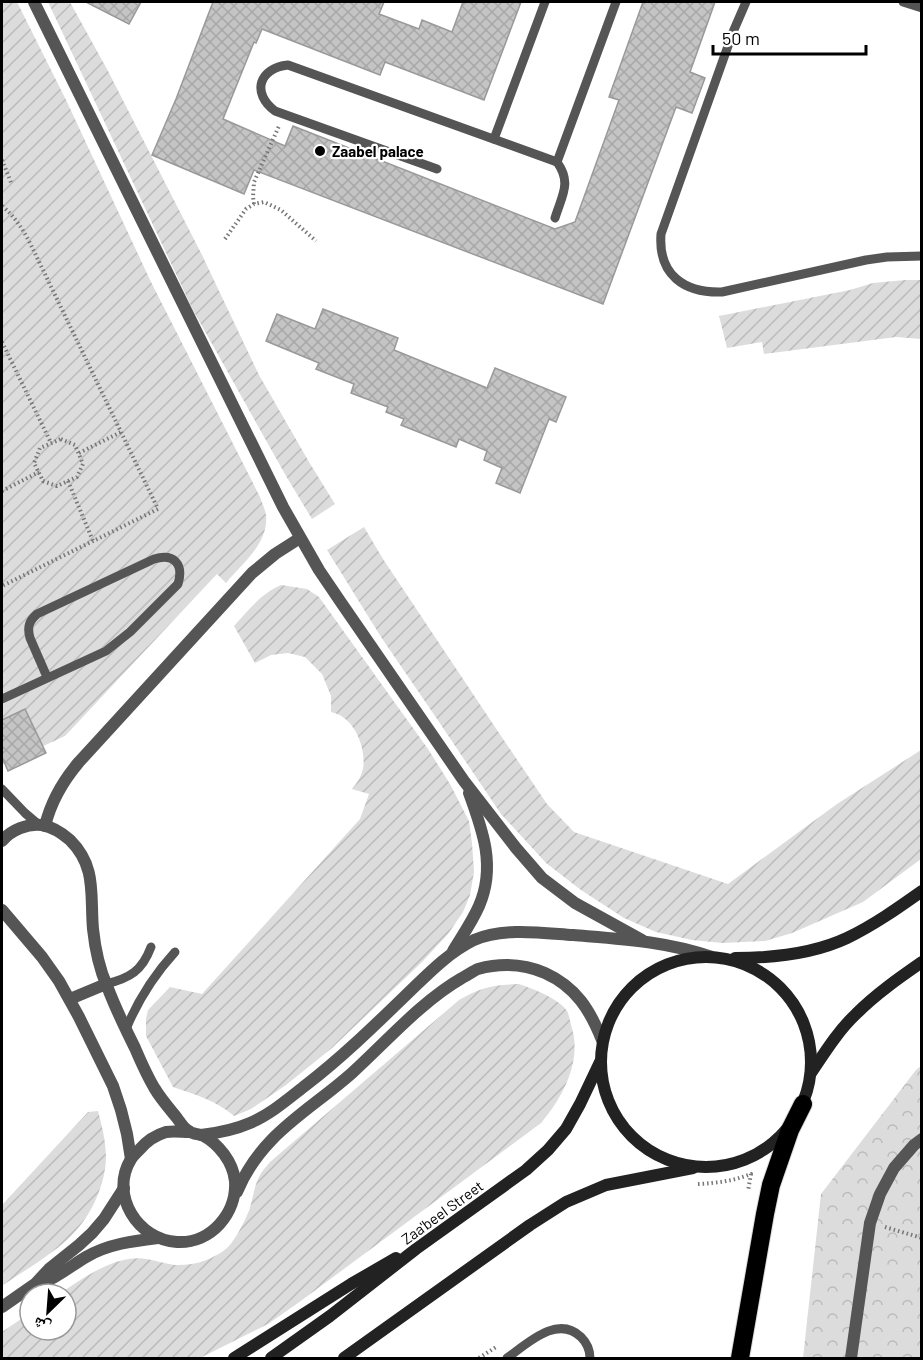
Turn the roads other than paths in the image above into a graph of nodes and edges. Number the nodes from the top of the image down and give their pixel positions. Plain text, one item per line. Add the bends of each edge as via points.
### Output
1 (34, 2) edge
2 (545, 2) edge
3 (616, 2) edge
4 (746, 2) edge
5 (903, 2) edge
6 (921, 8) edge
7 (494, 139) junction
8 (557, 162) junction
9 (437, 169) dead end
10 (555, 218) dead end
11 (921, 256) edge
12 (300, 538) junction
13 (47, 677) junction
14 (2, 699) edge
15 (464, 781) junction
16 (2, 789) edge
17 (42, 825) junction
18 (2, 840) edge
19 (921, 891) edge
20 (2, 910) edge
21 (642, 940) junction
22 (151, 947) dead end
23 (175, 952) dead end
24 (452, 952) junction
25 (717, 957) junction
26 (921, 962) edge
27 (106, 984) junction
28 (70, 999) junction
29 (126, 1029) junction
30 (602, 1040) junction
31 (600, 1062) junction
32 (811, 1072) junction
33 (803, 1104) junction
34 (189, 1132) junction
35 (201, 1135) junction
36 (921, 1139) edge
37 (131, 1159) junction
38 (700, 1167) junction
39 (124, 1188) junction
40 (234, 1199) junction
41 (159, 1238) junction
42 (416, 1249) junction
43 (37, 1282) edge
44 (45, 1282) edge
45 (18, 1296) edge
46 (2, 1308) edge
47 (371, 1339) junction
48 (234, 1359) edge
49 (271, 1359) edge
50 (344, 1359) edge
51 (358, 1359) edge
52 (507, 1359) edge
53 (590, 1359) edge
54 (740, 1359) edge
55 (851, 1359) edge

1 - 12 street
2 - 7 lane
3 - 8 lane
4 - 11 lane via 661,234 660,246 667,268 694,290 722,292 866,260
5 - 6 lane
7 - 8 lane
7 - 9 lane via 288,65 270,70 264,78 262,97 275,111
8 - 10 lane via 566,183
12 - 15 street
12 - 17 street via 252,573 79,762 57,791
13 - 13 lane via 93,658 118,642 178,584 179,566 163,556 153,558 32,618 28,631
13 - 14 lane
15 - 21 street via 542,878 575,903
15 - 24 street via 484,834 486,882 479,905
16 - 17 lane
17 - 18 street via 15,830
17 - 27 street via 62,832 85,860 90,877 93,930
19 - 25 main road via 846,938 806,952 764,958
20 - 28 street via 42,957
21 - 24 street via 505,933 477,939
21 - 25 street
22 - 27 lane via 139,968
23 - 29 lane via 152,980
24 - 35 street via 358,1042 277,1108 249,1124
25 - 30 main road via 682,959 654,970 630,988 613,1012
25 - 32 main road via 752,967 785,994 798,1011 809,1041
26 - 32 main road via 856,1014
27 - 28 street
27 - 29 street
28 - 37 street via 113,1086
29 - 34 street via 154,1088
30 - 31 main road
30 - 40 street via 577,995 556,978 531,967 502,965 477,970 434,998 278,1132 248,1170
31 - 38 main road via 605,1094 619,1122 641,1145 669,1160
31 - 42 main road, Zaa'beel Street via 566,1128 548,1150
32 - 33 main road
33 - 38 main road via 786,1131 762,1151 732,1164
33 - 54 highway via 771,1185
34 - 35 street
34 - 37 street via 166,1132 146,1142
35 - 40 street via 218,1146 229,1161 235,1179
36 - 55 street via 894,1168 870,1223
37 - 39 street
38 - 47 main road via 606,1185 566,1202
39 - 41 street via 126,1204 134,1219
39 - 43 street via 92,1233
40 - 41 street via 227,1216 197,1240
41 - 44 street via 104,1248
42 - 48 main road via 351,1284
42 - 49 main road, Zaa'beel Street
45 - 46 street
47 - 50 main road
47 - 51 lane
52 - 53 lane via 551,1329 564,1328 586,1342

